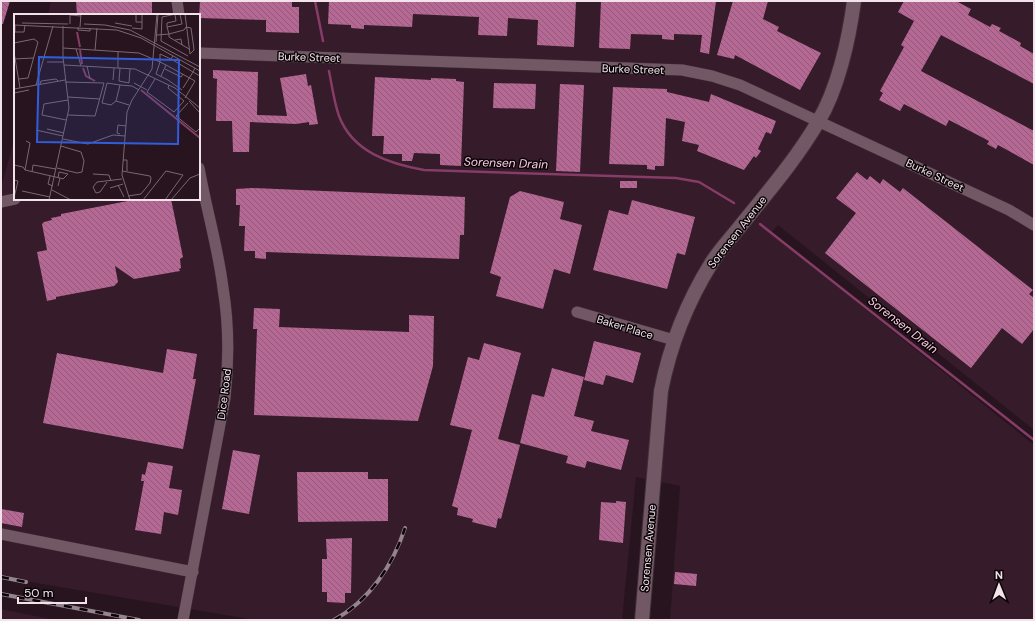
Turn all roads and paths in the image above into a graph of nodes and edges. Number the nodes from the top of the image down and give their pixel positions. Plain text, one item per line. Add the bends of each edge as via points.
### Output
1 (177, 1) edge
2 (854, 1) edge
3 (179, 14) edge
4 (200, 53) edge
5 (819, 121) junction
6 (200, 173) edge
7 (14, 199) edge
8 (1, 202) edge
9 (1034, 225) edge
10 (577, 312) dead end
11 (674, 340) junction
12 (1, 534) edge
13 (193, 572) junction
14 (184, 620) edge
15 (642, 620) edge

1 - 3 street
2 - 5 street, Sorensen Avenue via 839,74
4 - 5 street, Burke Street via 682,70 740,85
5 - 9 street, Burke Street via 1009,210
5 - 11 street, Sorensen Avenue via 788,168 712,261 690,300
6 - 13 street, Dice Road via 224,288 228,370
7 - 8 street
10 - 11 street, Baker Place
11 - 15 street, Sorensen Avenue via 661,391
12 - 13 street
13 - 14 street, Dice Road

